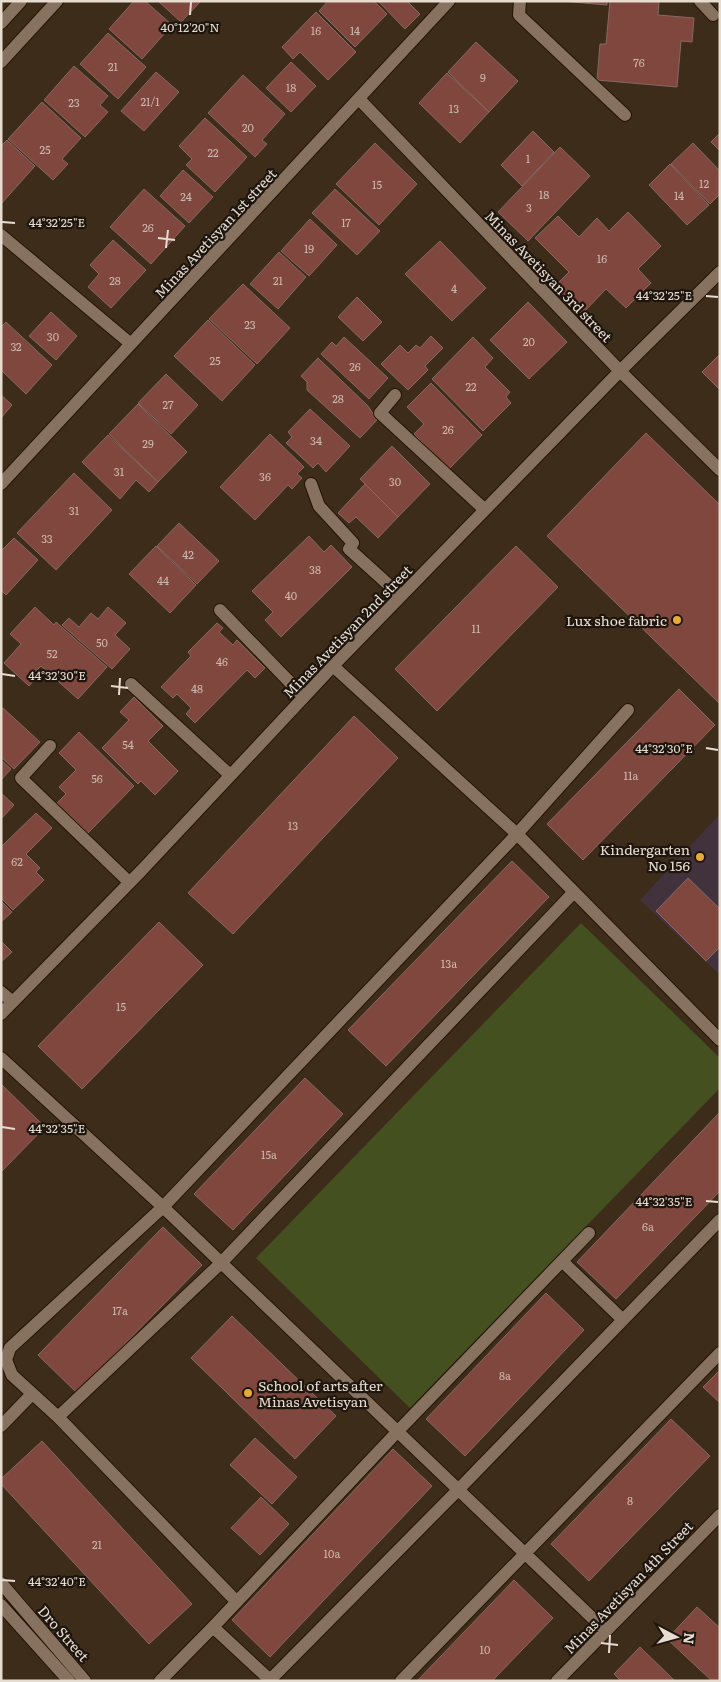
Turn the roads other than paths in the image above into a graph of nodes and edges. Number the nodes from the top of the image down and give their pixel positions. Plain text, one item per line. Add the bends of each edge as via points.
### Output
1 (21, 1) edge
2 (57, 1) edge
3 (449, 1) edge
4 (520, 1) edge
5 (700, 1) edge
6 (712, 15) dead end
7 (1, 23) edge
8 (1, 62) edge
9 (359, 99) junction
10 (625, 115) dead end
11 (1, 235) edge
12 (720, 272) edge
13 (132, 344) junction
14 (620, 371) junction
15 (395, 395) dead end
16 (720, 470) edge
17 (1, 484) edge
18 (311, 484) dead end
19 (485, 510) junction
20 (401, 596) junction
21 (220, 610) dead end
22 (333, 666) junction
23 (131, 684) dead end
24 (304, 697) junction
25 (628, 710) dead end
26 (50, 746) dead end
27 (230, 775) junction
28 (517, 834) junction
29 (129, 882) junction
30 (574, 892) junction
31 (1, 992) edge
32 (13, 1002) junction
33 (1, 1014) edge
34 (720, 1040) edge
35 (1, 1058) edge
36 (163, 1207) junction
37 (720, 1220) edge
38 (589, 1233) dead end
39 (562, 1261) junction
40 (221, 1263) junction
41 (623, 1320) junction
42 (720, 1353) edge
43 (32, 1394) junction
44 (58, 1418) junction
45 (1, 1426) edge
46 (398, 1431) junction
47 (458, 1490) junction
48 (720, 1515) edge
49 (526, 1554) junction
50 (1, 1583) edge
51 (237, 1602) junction
52 (1, 1605) edge
53 (213, 1627) junction
54 (606, 1631) junction
55 (69, 1681) edge
56 (86, 1681) edge
57 (160, 1681) edge
58 (401, 1681) edge
59 (557, 1681) edge

1 - 7 street
2 - 8 street
3 - 9 street, Minas Avetisyan 1st street
4 - 10 street via 520,15
5 - 6 street
9 - 13 street, Minas Avetisyan 1st street
9 - 14 street, Minas Avetisyan 3rd street
11 - 13 street
12 - 14 street, Minas Avetisyan 2nd street
13 - 17 street, Minas Avetisyan 1st street
14 - 16 street, Minas Avetisyan 3rd street
14 - 19 street, Minas Avetisyan 2nd street
15 - 19 street via 380,413
18 - 20 street via 320,506 353,543 349,549
19 - 20 street, Minas Avetisyan 2nd street
20 - 22 street, Minas Avetisyan 2nd street
21 - 24 street
22 - 24 street, Minas Avetisyan 2nd street
22 - 28 street
23 - 27 street
24 - 27 street, Minas Avetisyan 2nd street
25 - 28 street
26 - 29 street via 21,778
27 - 29 street, Minas Avetisyan 2nd street
28 - 30 street
28 - 36 street
29 - 32 street, Minas Avetisyan 2nd street
30 - 34 street
30 - 40 street
31 - 32 street
32 - 33 street, Minas Avetisyan 2nd street
35 - 36 street
36 - 40 street
36 - 43 street via 10,1348 6,1360 12,1375
37 - 41 street
38 - 39 street
39 - 41 street
39 - 46 street
40 - 44 street
40 - 46 street
41 - 47 street
42 - 49 street
43 - 44 street
43 - 45 street
44 - 51 street
46 - 47 street
46 - 51 street
47 - 49 street
47 - 53 street via 270,1680
48 - 54 street, Minas Avetisyan 4th Street
49 - 54 street
49 - 58 street
50 - 56 street, Dro Street
51 - 53 street
52 - 55 street, Dro Street
53 - 57 street
54 - 59 street, Minas Avetisyan 4th Street

